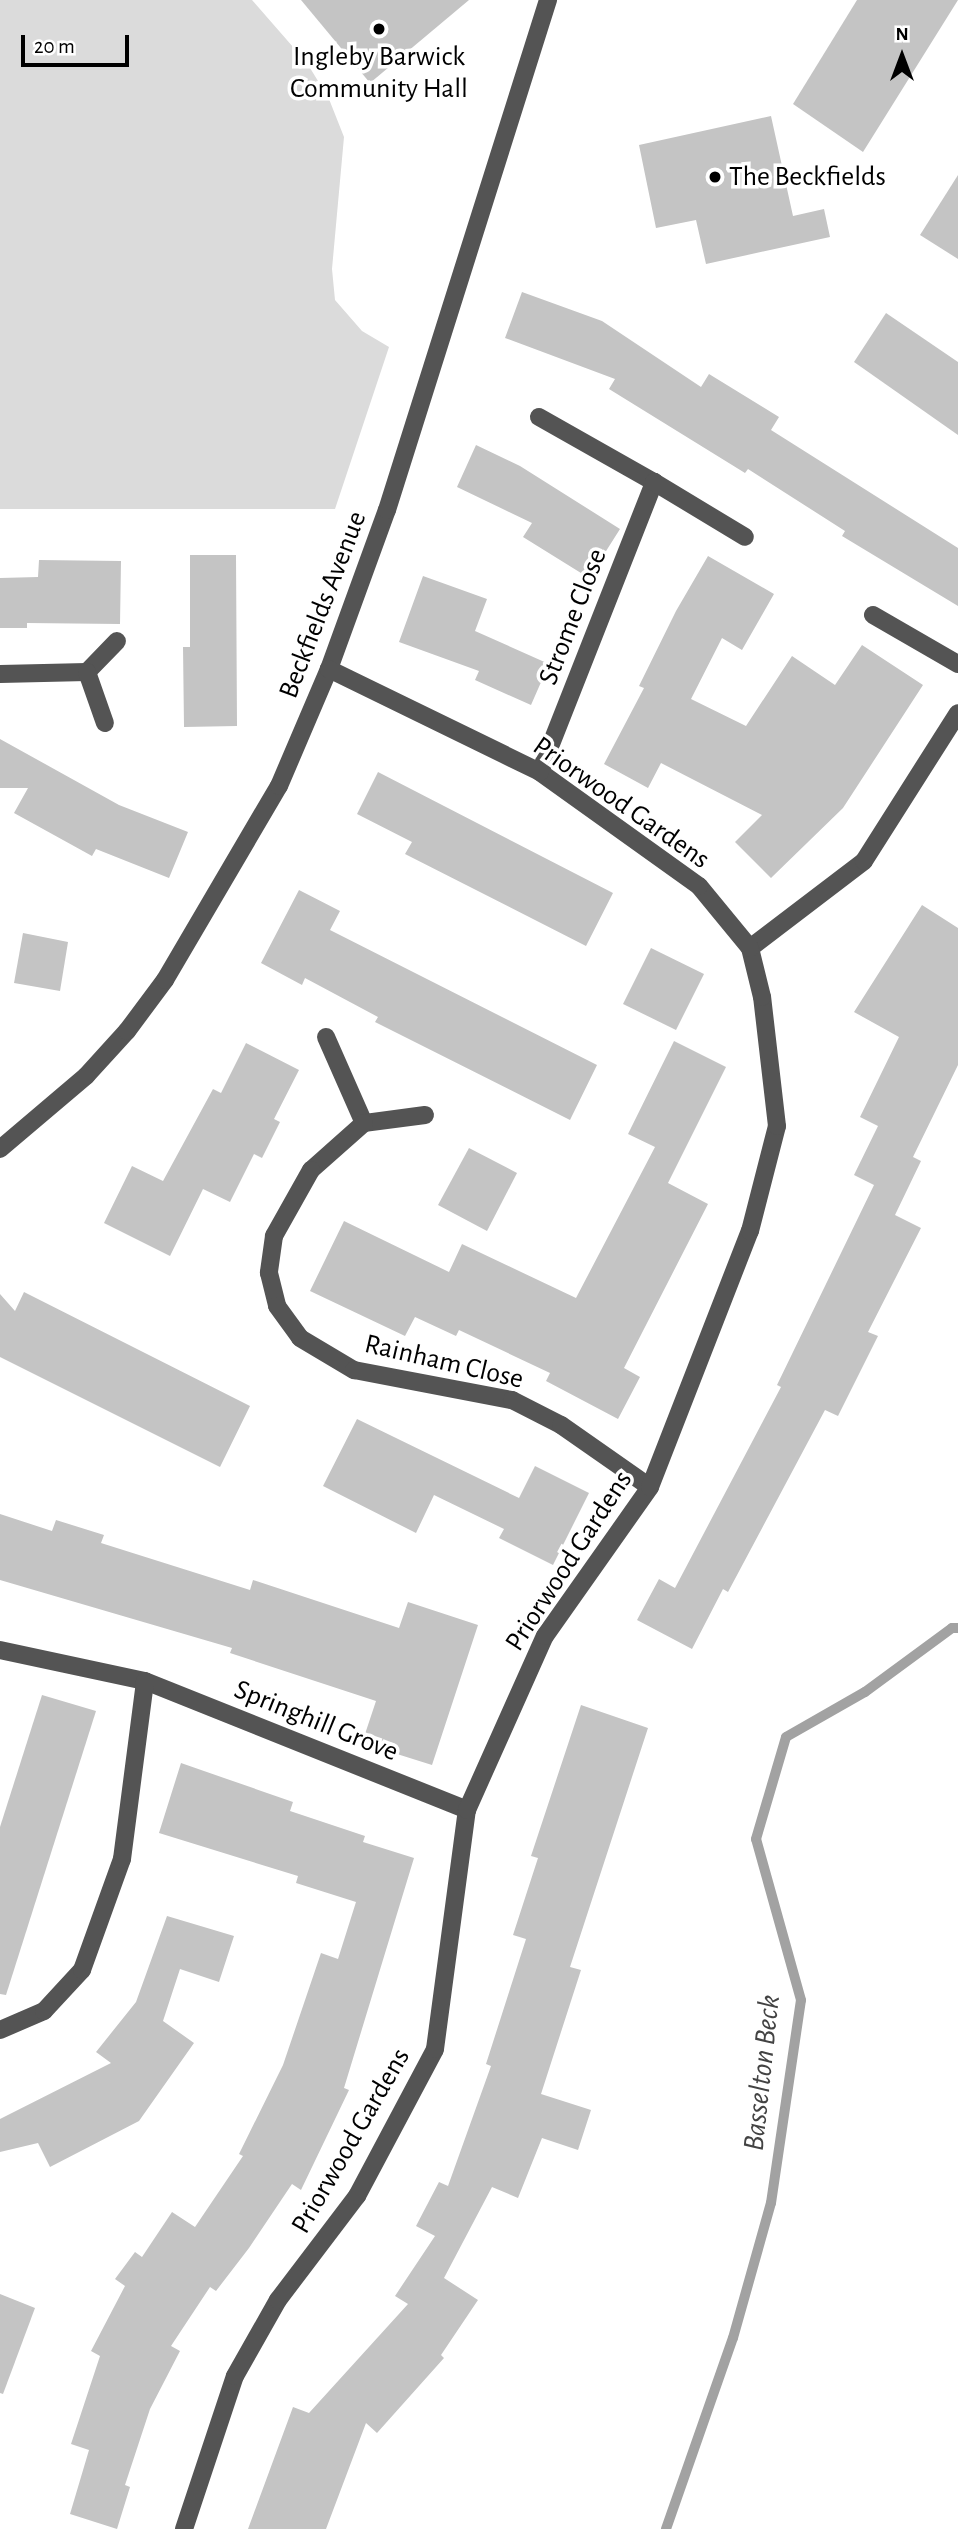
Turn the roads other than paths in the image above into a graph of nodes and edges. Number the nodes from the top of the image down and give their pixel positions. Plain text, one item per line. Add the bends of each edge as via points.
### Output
1 (548, 0) edge
2 (539, 416) dead end
3 (654, 482) junction
4 (745, 537) dead end
5 (873, 614) dead end
6 (117, 641) dead end
7 (958, 664) edge
8 (330, 669) junction
9 (87, 673) junction
10 (0, 674) edge
11 (958, 713) edge
12 (105, 723) dead end
13 (540, 772) junction
14 (750, 948) junction
15 (326, 1037) dead end
16 (425, 1115) dead end
17 (364, 1123) junction
18 (0, 1149) edge
19 (650, 1487) junction
20 (0, 1650) edge
21 (145, 1681) junction
22 (467, 1810) junction
23 (0, 2029) edge
24 (184, 2529) edge

1 - 8 street, Beckfields Avenue via 387,510
2 - 3 street
3 - 4 street
3 - 13 street, Strome Close
5 - 7 street
6 - 9 street
8 - 13 street, Priorwood Gardens
8 - 18 street, Beckfields Avenue via 279,786 166,980 86,1076
9 - 10 street
9 - 12 street
11 - 14 street via 864,861
13 - 14 street, Priorwood Gardens via 699,886
14 - 19 street, Priorwood Gardens via 762,997 777,1126 750,1231
15 - 17 street
16 - 17 street
17 - 19 street, Rainham Close via 311,1170 274,1236 270,1273 277,1306 300,1338 354,1370 512,1400 561,1424
19 - 22 street, Priorwood Gardens via 545,1636
20 - 21 street, Springhill Grove
21 - 22 street, Springhill Grove
21 - 23 street via 122,1858 82,1970 44,2011
22 - 24 street, Priorwood Gardens via 435,2049 356,2196 321,2249 278,2300 235,2376

